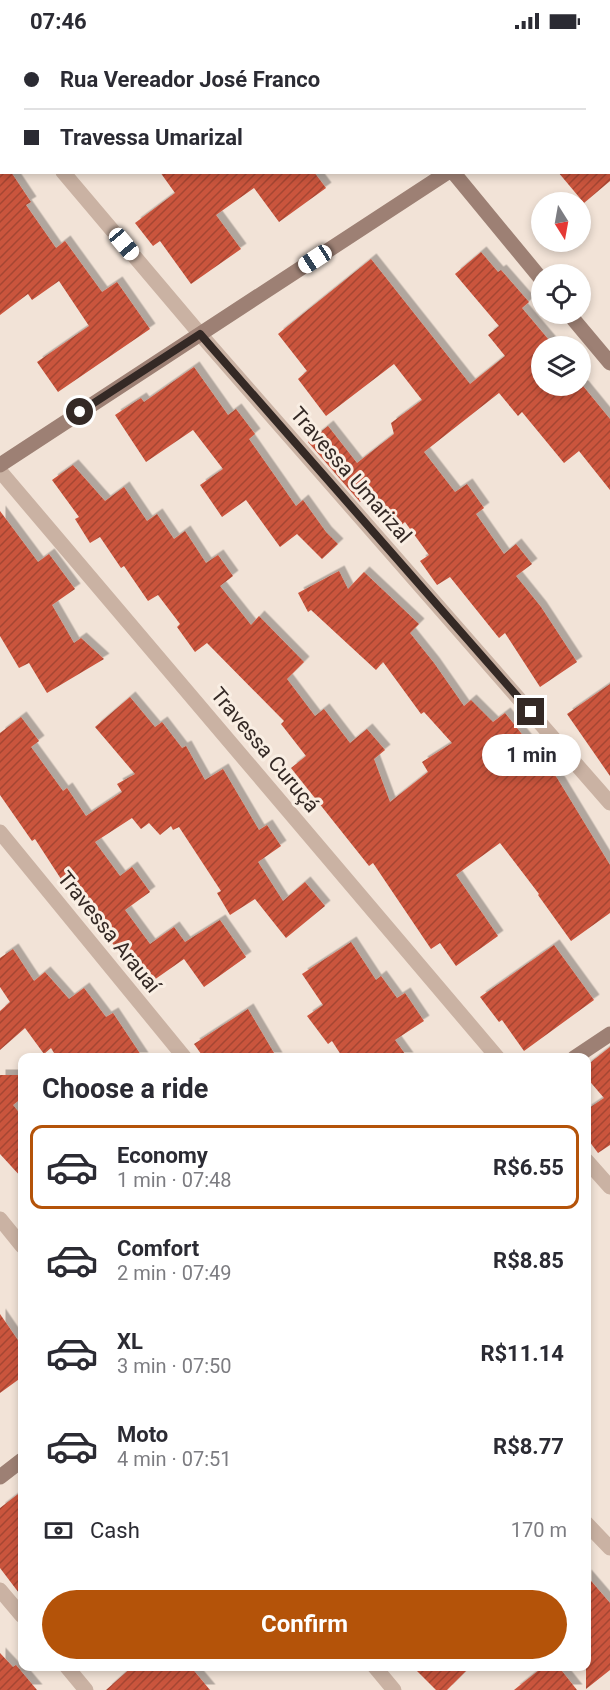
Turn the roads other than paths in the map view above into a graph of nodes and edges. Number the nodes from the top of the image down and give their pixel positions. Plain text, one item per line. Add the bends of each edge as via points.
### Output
1 (65, 174) edge
2 (445, 174) edge
3 (455, 174) edge
4 (531, 267) edge
5 (577, 324) edge
6 (200, 334) junction
7 (610, 363) edge
8 (0, 465) edge
9 (0, 471) edge
10 (610, 803) edge
11 (0, 832) edge
12 (610, 1034) edge
13 (181, 1053) edge
14 (494, 1053) edge
15 (582, 1053) edge
16 (591, 1166) edge
17 (610, 1187) edge
18 (0, 1219) edge
19 (18, 1241) edge
20 (18, 1463) edge
21 (0, 1477) edge
22 (591, 1528) edge
23 (610, 1548) edge
24 (0, 1590) edge
25 (18, 1611) edge
26 (70, 1671) edge
27 (378, 1671) edge
28 (86, 1690) edge
29 (394, 1690) edge

1 - 6 street, Travessa Umarizal
2 - 6 street
3 - 4 street
5 - 7 street
6 - 8 street
6 - 10 street, Travessa Umarizal
9 - 14 street, Travessa Curuçá
11 - 13 street, Travessa Arauaí
12 - 15 street
16 - 17 street
18 - 19 street
20 - 21 street
22 - 23 street
24 - 25 street
26 - 28 street
27 - 29 street

